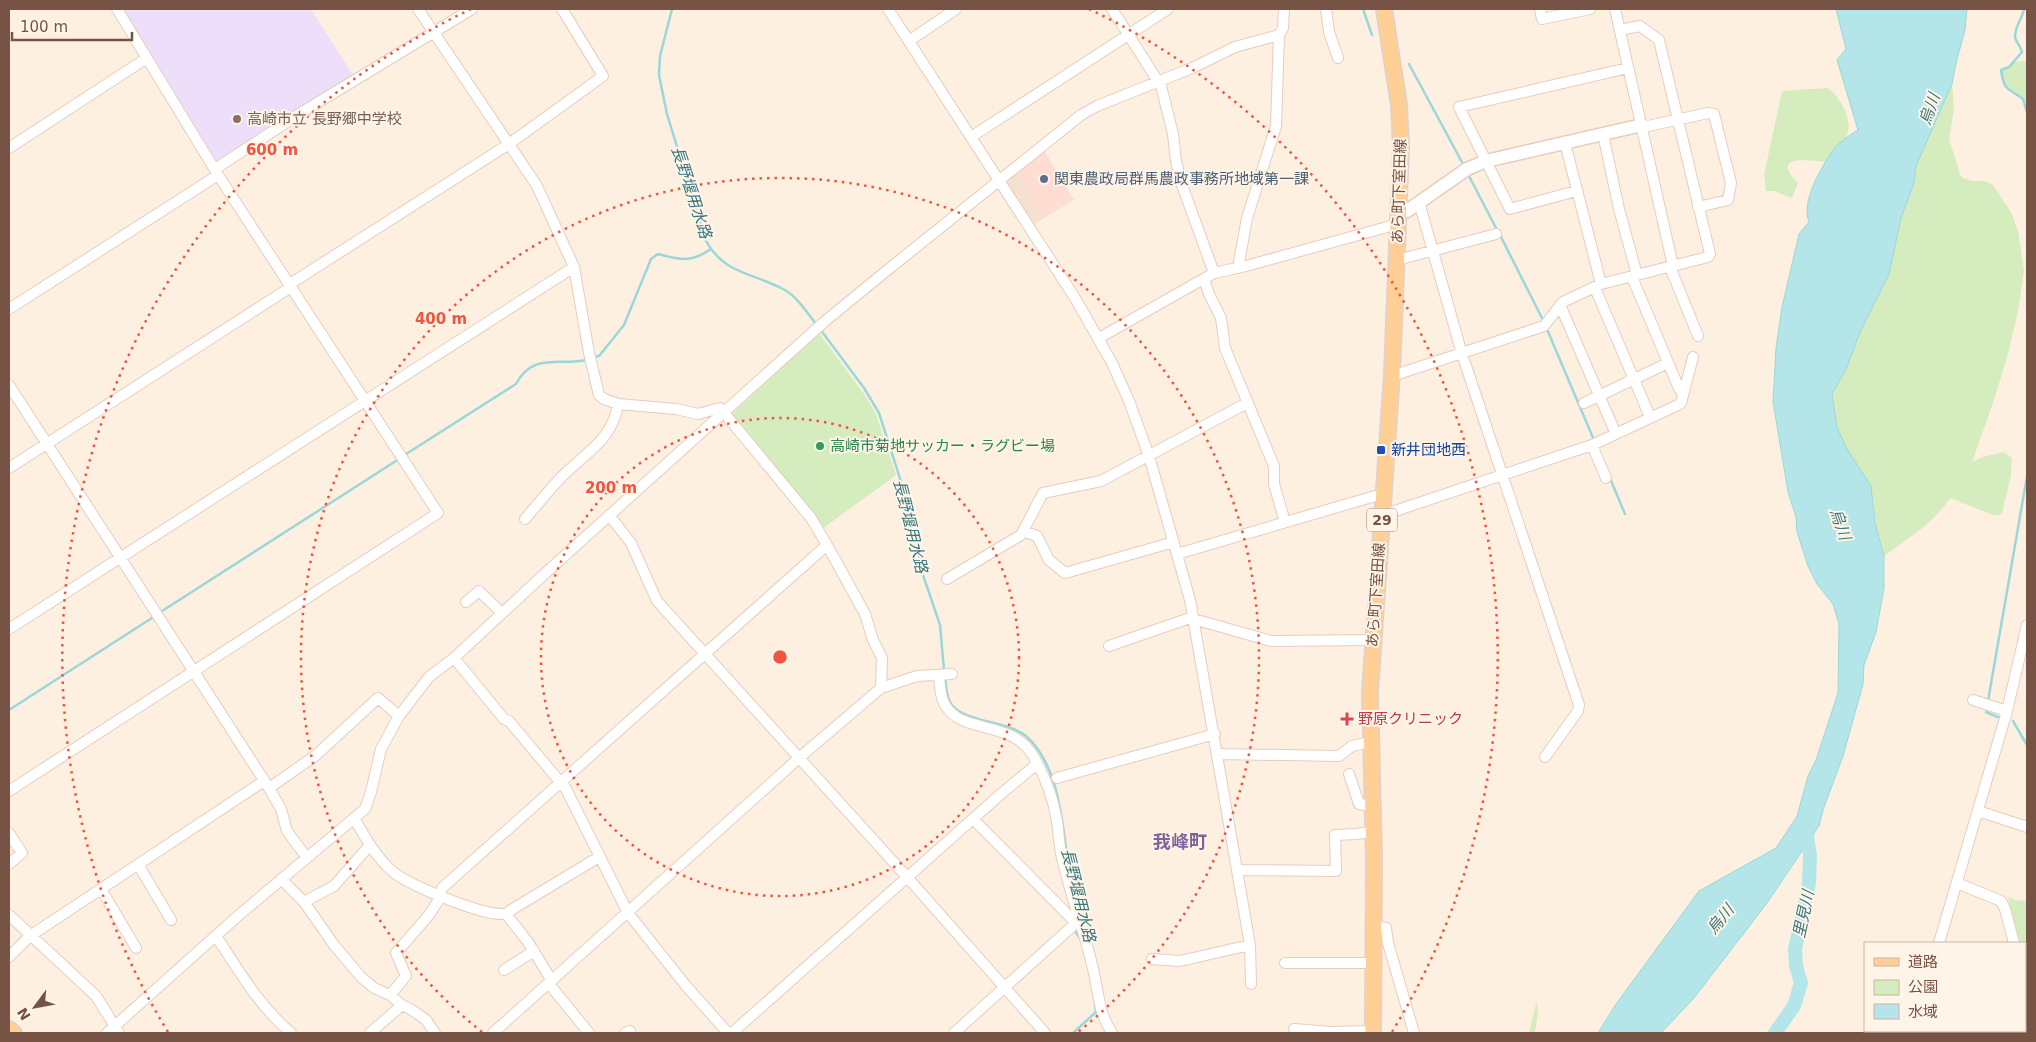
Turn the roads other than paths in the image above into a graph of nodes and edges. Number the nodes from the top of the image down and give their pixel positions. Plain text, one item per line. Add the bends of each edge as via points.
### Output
1 (117, 9) edge
2 (418, 9) edge
3 (472, 9) edge
4 (562, 9) edge
5 (888, 9) edge
6 (956, 9) edge
7 (1112, 9) edge
8 (1168, 9) edge
9 (1284, 9) edge
10 (1326, 9) edge
11 (1384, 9) edge
12 (1540, 9) edge
13 (1590, 9) edge
14 (1615, 9) edge
15 (1620, 30) junction
16 (434, 32) junction
17 (1128, 35) junction
18 (1278, 35) junction
19 (909, 41) junction
20 (147, 58) junction
21 (1338, 58) dead end
22 (1628, 68) junction
23 (1158, 82) junction
24 (1677, 119) junction
25 (1642, 125) junction
26 (1603, 134) junction
27 (971, 137) junction
28 (1565, 143) junction
29 (509, 144) junction
30 (9, 148) edge
31 (1486, 160) junction
32 (217, 172) junction
33 (999, 180) junction
34 (1576, 191) junction
35 (1419, 202) junction
36 (1698, 207) junction
37 (1399, 218) junction
38 (1496, 234) dead end
39 (1434, 251) junction
40 (1396, 260) junction
41 (574, 266) junction
42 (1672, 266) junction
43 (1238, 268) junction
44 (1214, 273) junction
45 (1634, 276) junction
46 (1204, 279) junction
47 (291, 285) junction
48 (1598, 286) junction
49 (1560, 305) junction
50 (9, 309) edge
51 (1698, 336) dead end
52 (1098, 338) junction
53 (1462, 354) junction
54 (1694, 357) dead end
55 (1668, 363) junction
56 (1392, 374) junction
57 (1634, 379) junction
58 (9, 385) edge
59 (1684, 392) junction
60 (1599, 395) junction
61 (364, 400) junction
62 (1247, 403) junction
63 (1584, 403) dead end
64 (618, 404) junction
65 (724, 414) junction
66 (1650, 417) junction
67 (1616, 434) junction
68 (46, 444) junction
69 (1592, 445) junction
70 (1149, 456) junction
71 (9, 468) edge
72 (1502, 475) junction
73 (1606, 478) dead end
74 (1382, 496) junction
75 (1382, 513) junction
76 (609, 515) junction
77 (525, 519) dead end
78 (1285, 522) junction
79 (1023, 531) junction
80 (1174, 542) junction
81 (827, 545) junction
82 (1177, 554) junction
83 (120, 558) junction
84 (946, 579) dead end
85 (466, 602) dead end
86 (502, 613) junction
87 (1194, 619) junction
88 (2027, 625) edge
89 (9, 629) edge
90 (1372, 640) junction
91 (1109, 646) dead end
92 (705, 654) junction
93 (454, 658) junction
94 (193, 671) junction
95 (881, 688) junction
96 (1972, 700) dead end
97 (2007, 710) junction
98 (399, 716) junction
99 (1215, 734) junction
100 (1370, 742) junction
101 (1218, 754) junction
102 (1545, 757) dead end
103 (799, 758) junction
104 (1037, 764) junction
105 (1349, 774) dead end
106 (1057, 778) dead end
107 (561, 782) junction
108 (267, 784) junction
109 (9, 791) edge
110 (1372, 806) junction
111 (1978, 811) junction
112 (354, 818) junction
113 (973, 819) junction
114 (2027, 827) edge
115 (1374, 831) junction
116 (9, 833) edge
117 (370, 845) junction
118 (599, 857) junction
119 (307, 858) junction
120 (9, 864) edge
121 (139, 866) junction
122 (1238, 870) junction
123 (907, 877) junction
124 (281, 879) junction
125 (1957, 883) junction
126 (101, 889) junction
127 (439, 894) junction
128 (304, 902) junction
129 (628, 913) junction
130 (506, 914) junction
131 (9, 915) edge
132 (170, 920) dead end
133 (1078, 923) junction
134 (1375, 926) junction
135 (30, 936) junction
136 (216, 936) junction
137 (1939, 942) edge
138 (2014, 942) edge
139 (1250, 945) junction
140 (136, 948) dead end
141 (534, 952) junction
142 (9, 957) edge
143 (1152, 959) dead end
144 (1286, 963) dead end
145 (1374, 963) junction
146 (504, 970) dead end
147 (550, 983) junction
148 (1251, 984) dead end
149 (1004, 988) junction
150 (390, 995) junction
151 (402, 1005) junction
152 (9, 1029) edge
153 (117, 1029) edge
154 (1294, 1029) dead end
155 (1373, 1032) edge
156 (1914, 1032) edge
157 (14, 1033) edge
158 (107, 1033) edge
159 (291, 1033) edge
160 (370, 1033) edge
161 (435, 1033) edge
162 (493, 1033) edge
163 (589, 1033) edge
164 (728, 1033) edge
165 (732, 1033) edge
166 (954, 1033) edge
167 (1045, 1033) edge
168 (1112, 1033) edge
169 (1414, 1033) edge
170 (1918, 1033) edge

1 - 20 street
2 - 16 street
3 - 16 street
4 - 29 street via 603,76
5 - 19 street
6 - 19 street
7 - 17 street
8 - 17 street
9 - 18 street via 1283,28
10 - 21 street via 1329,32
11 - 37 main road, あら町下室田線 / 29 via 1399,105
12 - 13 street via 1542,19
14 - 15 street
15 - 22 street
15 - 24 street via 1640,26 1659,40
16 - 29 street
16 - 32 street via 304,111
17 - 23 street
17 - 27 street
18 - 23 street via 1235,47
18 - 43 street via 1276,126 1247,218
19 - 27 street
20 - 30 street
20 - 32 street
22 - 25 street
22 - 31 street via 1459,107
23 - 33 street via 1089,110
23 - 44 street via 1173,134 1182,185
24 - 25 street
24 - 36 street
24 - 36 street via 1714,114 1731,183 1728,200
25 - 26 street
25 - 42 street
26 - 28 street
26 - 45 street
27 - 33 street
28 - 31 street
28 - 34 street
29 - 41 street via 538,186
29 - 47 street
31 - 34 street via 1510,209
31 - 35 street
32 - 47 street
32 - 50 street
33 - 52 street
33 - 65 street via 819,327
34 - 48 street
35 - 37 street
35 - 39 street
36 - 42 street via 1710,254
37 - 40 main road, あら町下室田線 / 29
37 - 43 street
38 - 39 street
39 - 40 street
39 - 53 street
40 - 56 main road, あら町下室田線 / 29
41 - 61 street
41 - 64 street via 597,390 604,400
42 - 45 street
42 - 51 street
43 - 44 street
44 - 46 street
45 - 48 street
45 - 55 street
46 - 52 street
46 - 62 street via 1220,318 1224,348
47 - 61 street
47 - 68 street
48 - 49 street
48 - 57 street
49 - 53 street via 1544,326
49 - 60 street
52 - 70 street via 1129,401
53 - 56 street
53 - 72 street
54 - 59 street
55 - 57 street
55 - 59 street via 1680,390
56 - 74 main road, あら町下室田線 / 29
57 - 60 street
57 - 66 street
58 - 68 street
59 - 66 street via 1678,405
60 - 63 street
60 - 67 street
61 - 83 street
61 - 94 street via 438,513
62 - 70 street
62 - 78 street via 1274,466 1274,484
64 - 65 street via 698,414 720,408
64 - 77 street via 616,418 608,434 568,470
65 - 76 street
65 - 81 street via 811,518
66 - 67 street
67 - 69 street
68 - 71 street
68 - 83 street
69 - 72 street
69 - 73 street
70 - 79 street via 1101,481 1044,493
70 - 80 street
72 - 75 street
72 - 102 street via 1579,705
74 - 75 main road, あら町下室田線 / 29
74 - 78 street
75 - 90 main road, あら町下室田線 / 29
76 - 86 street
76 - 92 street via 631,543 657,601
78 - 82 street
79 - 80 street via 1037,536 1049,560 1065,573
79 - 84 street via 1017,539
80 - 82 street
81 - 92 street
81 - 95 street via 865,614 882,658
82 - 87 street
83 - 89 street
83 - 94 street
85 - 86 street via 479,591
86 - 93 street
87 - 90 street via 1271,641
87 - 91 street
87 - 99 street
88 - 97 street
90 - 100 main road, あら町下室田線 / 29
92 - 103 street
92 - 107 street
93 - 98 street via 429,677
93 - 107 street
94 - 108 street
94 - 109 street
95 - 103 street
95 - 104 street via 917,676 945,675 942,698 950,712 1013,736 1025,745
96 - 97 street
97 - 111 street
98 - 108 street via 378,698 315,756
98 - 112 street via 381,749 365,809
99 - 101 street
99 - 106 street
100 - 101 street via 1352,746 1339,756
100 - 110 main road, あら町下室田線 / 29
101 - 122 street
103 - 123 street
103 - 129 street
104 - 113 street
104 - 133 street via 1052,798 1063,864
105 - 110 street via 1360,804
107 - 118 street
107 - 127 street
108 - 119 street via 281,809 287,831
108 - 121 street
110 - 115 main road, あら町下室田線 / 29
111 - 114 street
111 - 125 street
112 - 117 street
112 - 119 street
113 - 123 street
113 - 133 street
115 - 122 street via 1335,835 1336,871
115 - 134 main road, あら町下室田線 / 29
116 - 120 street via 22,853
117 - 127 street via 398,876
117 - 128 street via 334,886
118 - 129 street
118 - 130 street
119 - 124 street
121 - 126 street
121 - 132 street
122 - 139 street
123 - 149 street
123 - 165 street
124 - 128 street
124 - 136 street
125 - 137 street
125 - 138 street via 2000,902 2005,908
126 - 135 street
126 - 140 street
127 - 130 street via 487,912
127 - 150 street via 429,915 396,953 406,976
128 - 150 street via 361,977
129 - 147 street
129 - 164 street
130 - 141 street
131 - 135 street
133 - 149 street
133 - 168 street via 1093,966 1100,1010
134 - 145 main road, あら町下室田線 / 29
134 - 169 street via 1386,928
135 - 142 street
135 - 153 street via 96,996
136 - 153 street
136 - 159 street via 254,994
139 - 143 street via 1180,961
139 - 148 street
141 - 146 street
141 - 147 street
144 - 145 street
145 - 155 main road, あら町下室田線 / 29
147 - 162 street
147 - 163 street
149 - 166 street
149 - 167 street
150 - 151 street
151 - 160 street
151 - 161 street via 426,1020
152 - 157 main road
153 - 158 street
154 - 155 street
156 - 170 street

